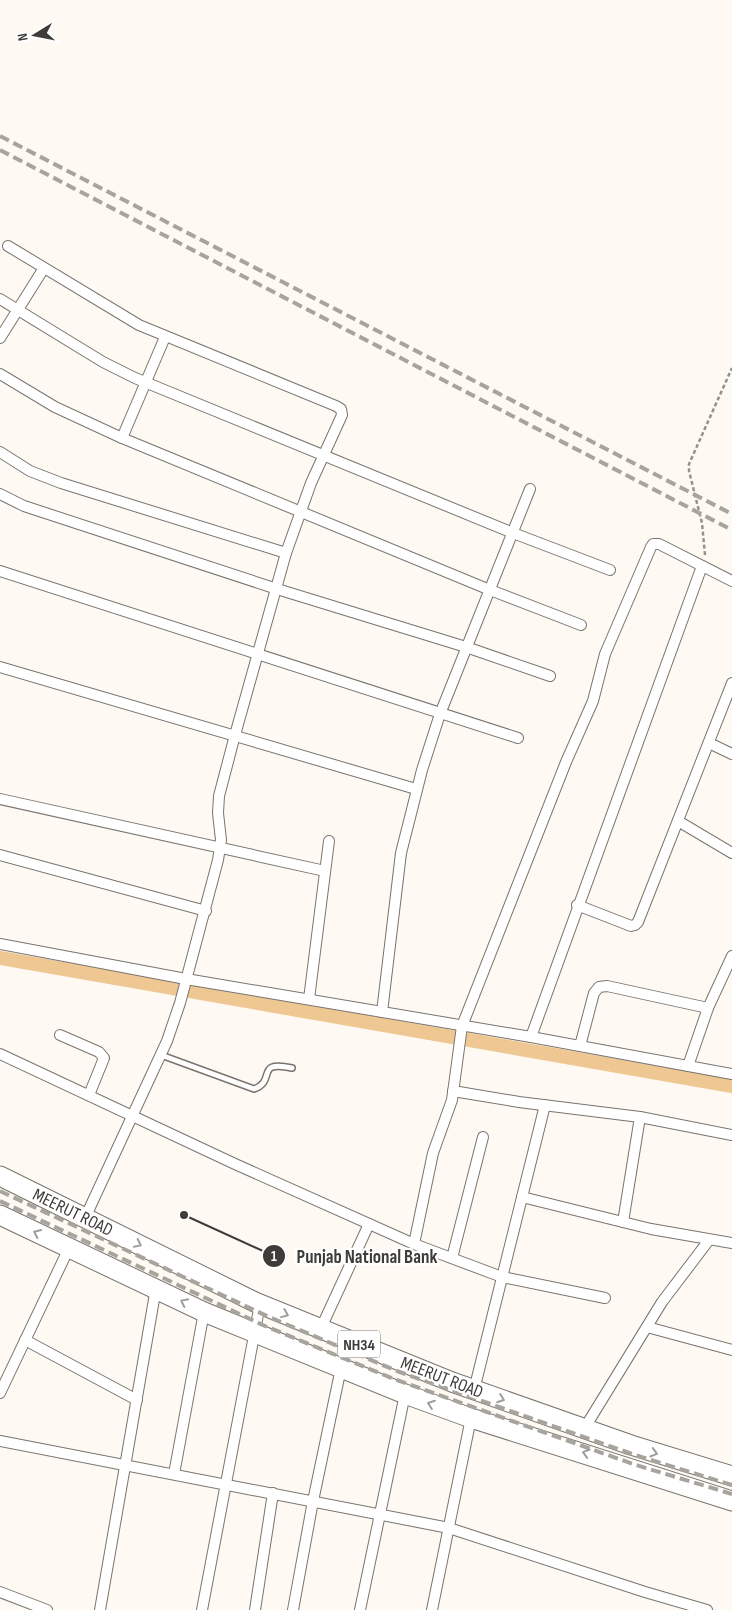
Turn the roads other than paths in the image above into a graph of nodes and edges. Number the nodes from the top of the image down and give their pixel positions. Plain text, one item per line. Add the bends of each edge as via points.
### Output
1 (8, 246) dead end
2 (44, 268) junction
3 (0, 299) edge
4 (18, 310) junction
5 (165, 337) junction
6 (0, 338) edge
7 (0, 374) edge
8 (146, 382) junction
9 (122, 438) junction
10 (0, 452) edge
11 (324, 456) junction
12 (530, 489) dead end
13 (0, 494) edge
14 (300, 513) junction
15 (513, 533) junction
16 (286, 553) junction
17 (702, 566) junction
18 (0, 570) edge
19 (610, 570) dead end
20 (732, 581) edge
21 (277, 589) junction
22 (490, 590) junction
23 (581, 625) dead end
24 (466, 648) junction
25 (259, 654) junction
26 (0, 667) edge
27 (550, 676) dead end
28 (732, 683) edge
29 (440, 714) junction
30 (236, 735) junction
31 (518, 738) dead end
32 (709, 743) junction
33 (732, 754) edge
34 (416, 789) junction
35 (0, 799) edge
36 (678, 821) junction
37 (329, 841) dead end
38 (221, 848) junction
39 (732, 853) edge
40 (0, 855) edge
41 (325, 871) junction
42 (577, 906) junction
43 (206, 911) junction
44 (0, 944) edge
45 (732, 956) edge
46 (186, 982) junction
47 (309, 999) junction
48 (708, 1008) junction
49 (382, 1012) junction
50 (461, 1030) junction
51 (60, 1035) dead end
52 (530, 1037) junction
53 (580, 1046) junction
54 (0, 1054) edge
55 (161, 1055) junction
56 (688, 1066) junction
57 (292, 1068) dead end
58 (732, 1074) edge
59 (453, 1090) junction
60 (89, 1095) junction
61 (545, 1105) junction
62 (134, 1116) junction
63 (640, 1117) junction
64 (732, 1135) edge
65 (483, 1137) dead end
66 (0, 1176) edge
67 (522, 1197) junction
68 (0, 1215) edge
69 (85, 1218) junction
70 (623, 1222) junction
71 (369, 1224) junction
72 (709, 1240) junction
73 (732, 1243) edge
74 (414, 1244) junction
75 (69, 1248) junction
76 (452, 1258) junction
77 (502, 1277) junction
78 (156, 1288) junction
79 (605, 1298) dead end
80 (260, 1304) junction
81 (204, 1312) junction
82 (647, 1327) junction
83 (321, 1328) junction
84 (255, 1333) junction
85 (25, 1340) junction
86 (732, 1350) edge
87 (341, 1368) junction
88 (474, 1390) junction
89 (0, 1393) edge
90 (405, 1394) junction
91 (137, 1400) junction
92 (471, 1418) junction
93 (584, 1429) junction
94 (0, 1441) edge
95 (125, 1465) junction
96 (174, 1474) junction
97 (732, 1476) edge
98 (226, 1484) junction
99 (273, 1493) junction
100 (313, 1500) junction
101 (732, 1500) edge
102 (380, 1513) junction
103 (449, 1528) junction
104 (0, 1592) edge
105 (47, 1610) edge
106 (100, 1610) edge
107 (202, 1610) edge
108 (255, 1610) edge
109 (293, 1610) edge
110 (360, 1610) edge
111 (432, 1610) edge
112 (707, 1610) edge

1 - 2 street
2 - 4 street
2 - 5 street via 128,319
3 - 4 street
4 - 6 street
4 - 8 street via 103,362
5 - 8 street
5 - 11 street via 341,409 341,420
7 - 9 street via 62,411
8 - 9 street
8 - 11 street
9 - 14 street
10 - 16 street via 30,471 61,483
11 - 14 street
11 - 15 street
12 - 15 street
13 - 21 street via 24,506
14 - 16 street
14 - 22 street
15 - 19 street
15 - 22 street
16 - 21 street
17 - 20 street
17 - 42 street
17 - 50 street via 659,544 651,547 605,654 593,701
18 - 25 street
21 - 24 street
21 - 25 street
22 - 23 street
22 - 24 street
24 - 27 street
24 - 29 street
25 - 29 street
25 - 30 street
26 - 30 street
28 - 32 street
29 - 31 street
29 - 34 street
30 - 34 street
30 - 38 street via 217,805
32 - 33 street
32 - 36 street
34 - 49 street via 402,853
35 - 38 street
36 - 39 street
36 - 42 street via 635,925
37 - 41 street
38 - 41 street
38 - 43 street
40 - 43 street
41 - 47 street
42 - 52 street
43 - 46 street
44 - 46 street
45 - 48 street
46 - 47 street
46 - 55 street
47 - 49 street
48 - 53 street via 599,986 594,993
48 - 56 street
49 - 50 street
50 - 52 street
50 - 59 street
51 - 60 street via 99,1052 104,1058
52 - 53 street
53 - 56 street
54 - 60 street
55 - 57 lane via 254,1089 264,1083 273,1066
55 - 62 street
56 - 58 street
59 - 61 street
59 - 74 street via 432,1161
60 - 62 street
61 - 63 street
61 - 67 street
62 - 69 street
62 - 71 street
63 - 64 street
63 - 70 street
65 - 76 street
66 - 69 highway, MEERUT ROAD / NH34
67 - 70 street
67 - 77 street
75 -> 68 highway, MEERUT ROAD / NH34
69 -> 80 highway, MEERUT ROAD / NH34
70 - 72 street
71 - 74 street
71 - 83 street
72 - 73 street
72 - 82 street
74 - 76 street
75 - 78 highway, MEERUT ROAD / NH34
75 - 85 street
76 - 77 street
77 - 79 street
77 - 88 street
81 -> 78 highway, MEERUT ROAD / NH34
78 - 91 street
80 -> 83 highway, MEERUT ROAD / NH34
80 - 84 street
81 - 84 highway, MEERUT ROAD / NH34
81 - 96 street
82 - 86 street
82 - 93 street
83 - 88 highway, MEERUT ROAD / NH34
84 - 87 highway, MEERUT ROAD / NH34
84 - 98 street
85 - 89 street
85 - 91 street
87 - 90 highway, MEERUT ROAD / NH34
87 - 100 street
88 -> 93 highway, MEERUT ROAD / NH34
92 -> 90 highway, MEERUT ROAD / NH34
90 - 102 street
91 - 95 street
101 -> 92 highway, MEERUT ROAD / NH34
92 - 103 street
93 -> 97 highway, MEERUT ROAD / NH34
94 - 95 street
95 - 96 street
95 - 106 street
96 - 98 street
98 - 99 street
98 - 107 street
99 - 100 street
99 - 108 street
100 - 102 street
100 - 109 street
102 - 103 street
102 - 110 street
103 - 111 street
103 - 112 street
104 - 105 street

